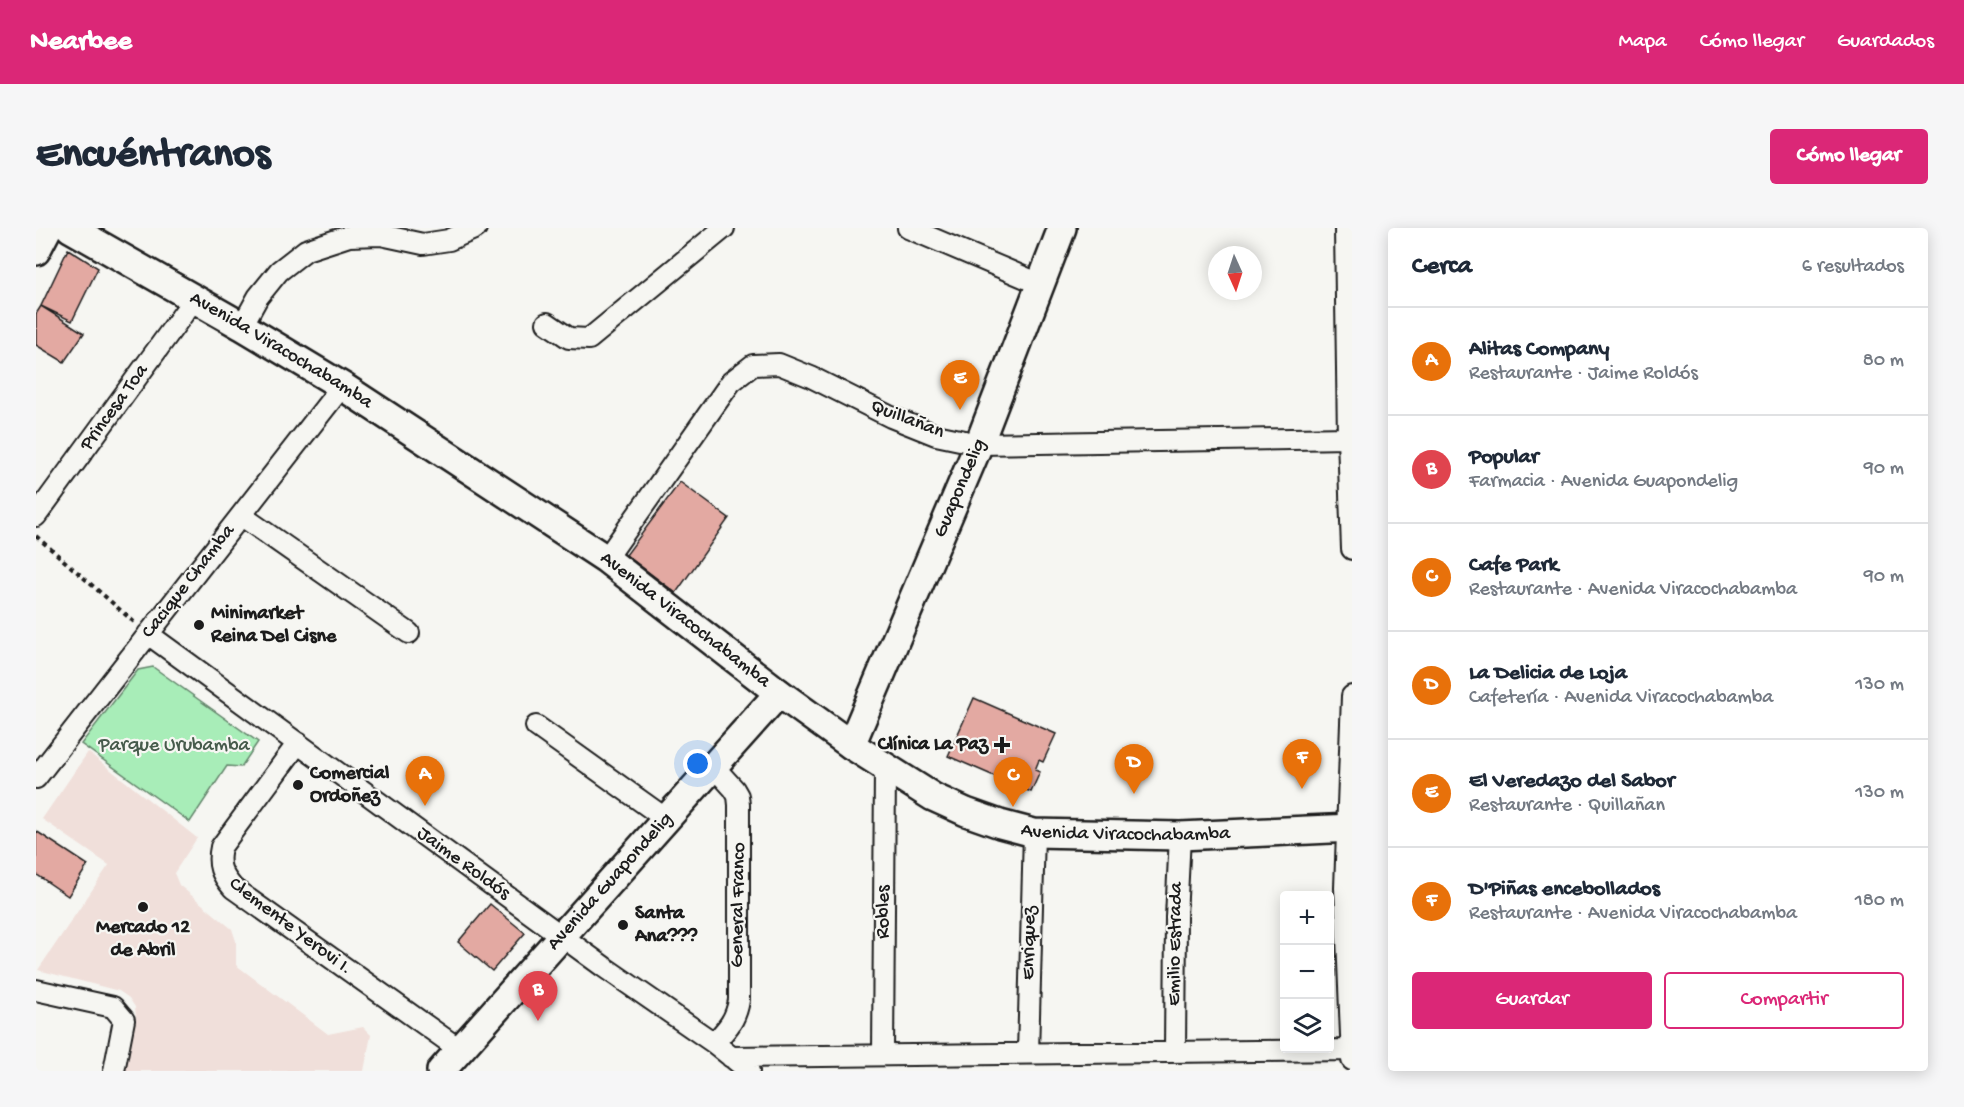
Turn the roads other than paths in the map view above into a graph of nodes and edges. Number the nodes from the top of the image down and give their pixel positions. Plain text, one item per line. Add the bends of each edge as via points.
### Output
1 (48, 228) edge
2 (70, 228) edge
3 (476, 228) edge
4 (724, 228) edge
5 (908, 228) edge
6 (1062, 228) edge
7 (1345, 228) edge
8 (379, 232) edge
9 (36, 251) edge
10 (1040, 284) junction
11 (194, 300) junction
12 (547, 323) dead end
13 (242, 326) junction
14 (342, 386) junction
15 (1348, 438) junction
16 (979, 444) junction
17 (36, 516) edge
18 (242, 516) junction
19 (1352, 549) edge
20 (606, 559) junction
21 (409, 633) dead end
22 (148, 634) junction
23 (779, 693) junction
24 (1352, 696) edge
25 (536, 726) dead end
26 (297, 743) junction
27 (851, 745) junction
28 (714, 767) junction
29 (885, 768) junction
30 (36, 778) edge
31 (666, 819) junction
32 (1349, 828) edge
33 (1034, 833) junction
34 (1180, 836) junction
35 (562, 937) junction
36 (36, 990) edge
37 (714, 1043) junction
38 (459, 1049) junction
39 (1175, 1052) junction
40 (1028, 1053) junction
41 (883, 1055) junction
42 (1351, 1055) edge
43 (731, 1057) junction
44 (114, 1071) edge
45 (441, 1071) edge
46 (749, 1071) edge

1 - 9 street
2 - 11 street, Avenida Viracochabamba
3 - 8 street via 449,240 423,244
4 - 12 street via 589,339 568,338
5 - 10 street
6 - 10 street, Guapondelig
7 - 15 street
8 - 13 street via 349,236 306,250 279,271
10 - 16 street, Guapondelig
11 - 13 street, Avenida Viracochabamba
11 - 17 street, Princesa Toa
13 - 14 street, Avenida Viracochabamba
14 - 18 street, Cacique Chamba
14 - 20 street, Avenida Viracochabamba
15 - 16 street, Quillañan
15 - 19 street
16 - 20 street, Quillañan via 936,435 779,364 753,366 731,382
16 - 27 street, Guapondelig
18 - 21 street
18 - 22 street, Cacique Chamba
20 - 23 street, Avenida Viracochabamba
22 - 26 street, Jaime Roldós
22 - 30 street, Cacique Chamba
23 - 27 street, Avenida Viracochabamba
23 - 28 street, Avenida Guapondelig
24 - 32 street
25 - 31 street
26 - 35 street, Jaime Roldós
26 - 38 street, Clemente Yerovi I. via 221,847 221,875 233,888
27 - 29 street, Avenida Viracochabamba
28 - 31 street, Avenida Guapondelig
28 - 37 street, General Franco via 738,796 740,833 739,1000 732,1024
29 - 33 street, Avenida Viracochabamba via 966,812
29 - 41 street, Robles
31 - 35 street, Avenida Guapondelig
32 - 34 street, Avenida Viracochabamba
32 - 42 street via 1345,888
33 - 34 street, Avenida Viracochabamba
33 - 40 street, Enriquez
34 - 39 street, Emilio Estrada
35 - 37 street, Jaime Roldós
35 - 38 street, Avenida Guapondelig
36 - 44 street via 113,1007 124,1020
37 - 43 street, Jaime Roldós
38 - 45 street, Avenida Guapondelig
39 - 40 street
39 - 42 street
40 - 41 street
41 - 43 street
43 - 46 street, Jaime Roldós

